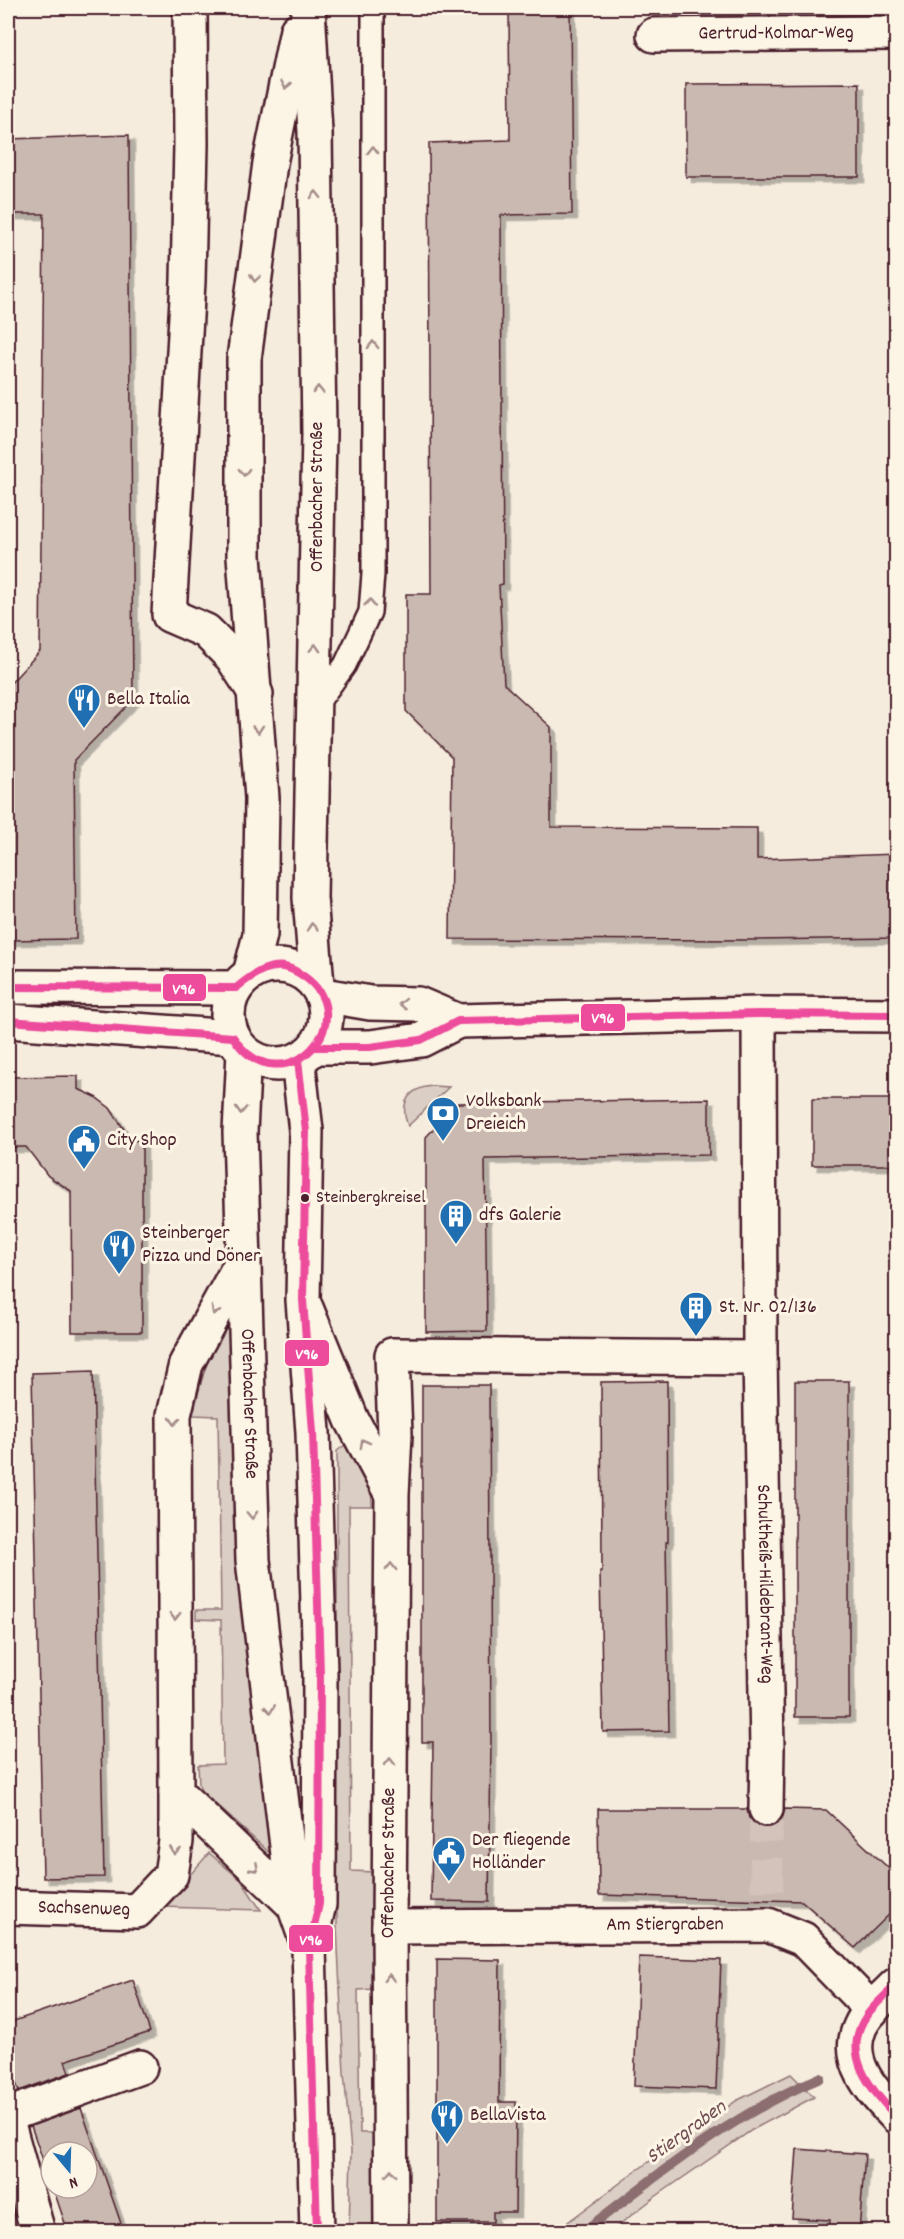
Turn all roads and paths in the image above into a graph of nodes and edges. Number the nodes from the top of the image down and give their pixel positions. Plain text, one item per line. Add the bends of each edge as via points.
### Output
1 (190, 8) edge
2 (302, 8) edge
3 (308, 8) edge
4 (373, 8) edge
5 (897, 33) edge
6 (654, 35) dead end
7 (256, 694) junction
8 (314, 709) junction
9 (243, 981) junction
10 (8, 987) edge
11 (320, 990) junction
12 (759, 1014) junction
13 (897, 1015) edge
14 (8, 1021) edge
15 (458, 1021) junction
16 (238, 1044) junction
17 (307, 1054) junction
18 (243, 1260) junction
19 (303, 1300) junction
20 (760, 1358) junction
21 (392, 1494) junction
22 (176, 1792) junction
23 (766, 1809) tunnel mouth
24 (294, 1905) junction
25 (8, 1907) edge
26 (389, 1927) junction
27 (309, 1948) junction
28 (897, 1985) edge
29 (872, 2010) junction
30 (140, 2067) dead end
31 (8, 2115) edge
32 (897, 2116) edge
33 (8, 2124) edge
34 (38, 2232) edge
35 (317, 2232) edge
36 (391, 2232) edge

1 - 7 street, Offenbacher Straße via 188,281 170,615 206,631 232,657
2 -> 7 street, Offenbacher Straße via 270,163 244,359 244,556
8 -> 3 street, Offenbacher Straße via 319,434 315,132
8 -> 4 lane via 345,665 370,612
5 - 6 street, Gertrud-Kolmar-Weg
7 -> 9 street, Offenbacher Straße via 262,798 260,935
11 -> 8 street, Offenbacher Straße via 310,898
9 - 10 street
9 - 11 street via 271,966 287,967 306,975
9 - 16 street, Offenbacher Straße via 228,1010 230,1029
15 -> 11 street via 418,1004 370,1003
11 - 17 street, Offenbacher Straße via 327,1009 326,1027
12 - 13 street
12 - 15 street
12 - 20 street, Schultheiß-Hildebrant-Weg
14 - 16 street
15 - 17 street via 421,1040
16 - 17 street via 258,1060 271,1064 287,1064
16 -> 18 street, Offenbacher Straße
17 - 19 street, Offenbacher Straße
18 -> 22 street, Offenbacher Straße via 186,1364 174,1415
18 -> 24 street, Offenbacher Straße via 253,1560
21 -> 19 street, Offenbacher Straße via 352,1420
19 - 27 street, Offenbacher Straße via 313,1432 320,1684 319,1904
20 - 21 street, Offenbacher Straße via 392,1355
20 - 23 street, Schultheiß-Hildebrant-Weg
26 -> 21 street, Offenbacher Straße
22 -> 24 street, Offenbacher Straße
22 -> 25 street, Sachsenweg via 171,1875 137,1911
24 - 27 street, Offenbacher Straße
26 - 29 street, Am Stiergraben via 768,1912 803,1939
36 -> 26 street, Offenbacher Straße
27 - 35 street, Offenbacher Straße
28 - 29 street
29 - 32 street via 860,2027 854,2047 860,2069 874,2093
30 - 31 street
33 - 34 street

